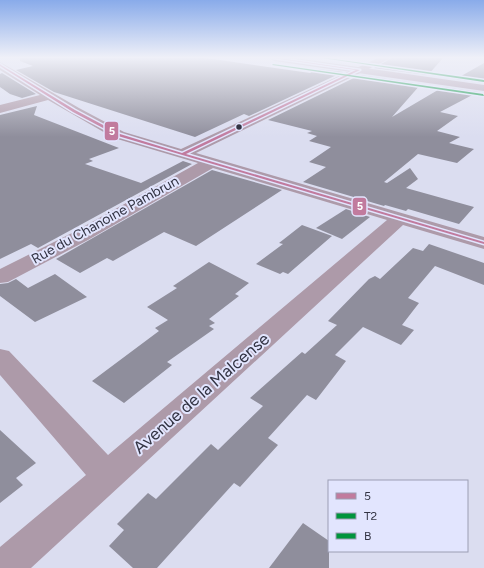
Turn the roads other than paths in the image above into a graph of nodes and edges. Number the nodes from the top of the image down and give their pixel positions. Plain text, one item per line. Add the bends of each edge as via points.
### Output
1 (31, 85) edge
2 (328, 85) edge
3 (460, 85) edge
4 (484, 88) edge
5 (49, 96) junction
6 (0, 109) edge
7 (182, 154) junction
8 (210, 163) junction
9 (399, 219) junction
10 (484, 243) edge
11 (0, 277) edge
12 (0, 358) edge
13 (107, 476) junction
14 (4, 568) edge

1 - 5 street
2 - 7 street
3 - 4 main road
5 - 6 street
5 - 7 street via 119,135
7 - 8 street
8 - 9 street
8 - 11 street, Rue du Chanoine Pambrun via 81,236
9 - 10 street
9 - 13 street, Avenue de la Malcense
12 - 13 street
13 - 14 street, Avenue de la Malcense

